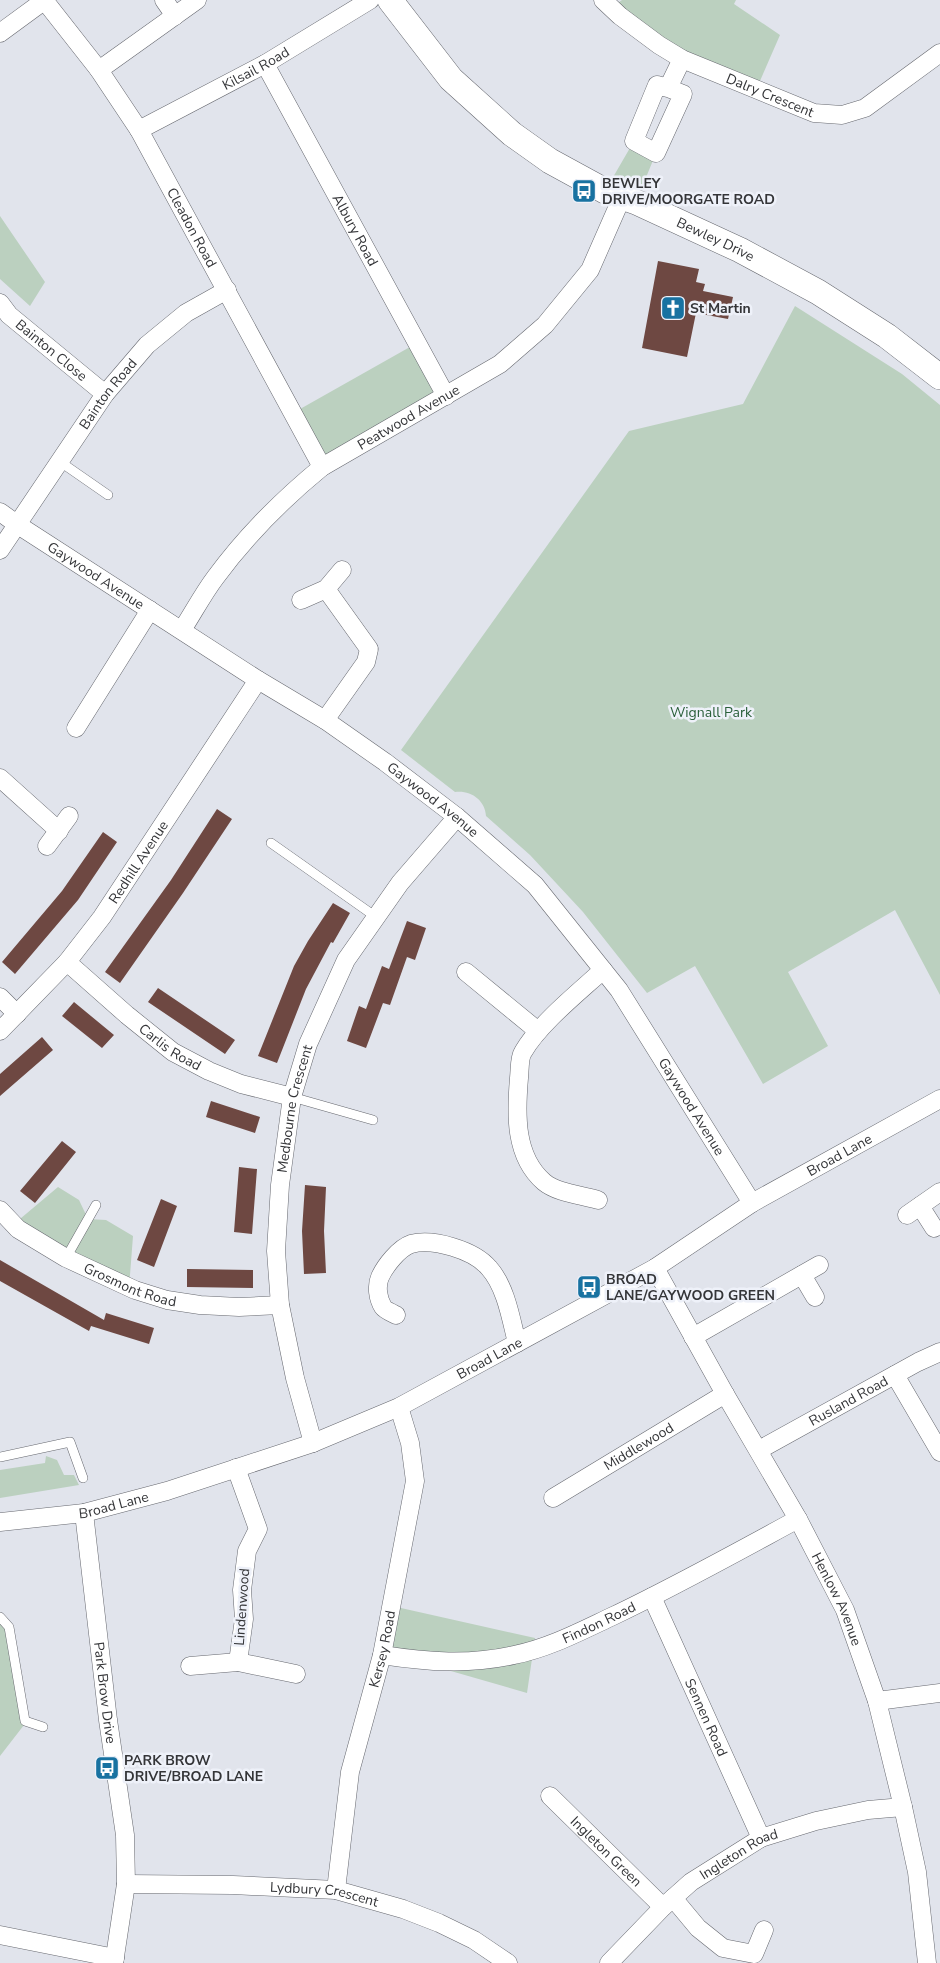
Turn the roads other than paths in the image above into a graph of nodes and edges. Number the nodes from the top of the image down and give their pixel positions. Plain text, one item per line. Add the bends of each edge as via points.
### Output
1 (44, 0) edge
2 (164, 0) edge
3 (197, 0) edge
4 (370, 0) edge
5 (390, 0) edge
6 (603, 0) edge
7 (175, 16) junction
8 (0, 34) edge
9 (940, 53) edge
10 (682, 59) junction
11 (265, 64) junction
12 (99, 70) junction
13 (668, 88) dead end
14 (139, 130) junction
15 (622, 197) junction
16 (226, 290) junction
17 (0, 303) edge
18 (940, 377) edge
19 (105, 394) junction
20 (446, 396) junction
21 (59, 461) junction
22 (322, 467) junction
23 (108, 495) dead end
24 (0, 512) edge
25 (18, 526) junction
26 (0, 550) edge
27 (342, 570) dead end
28 (326, 589) junction
29 (301, 600) dead end
30 (150, 610) junction
31 (182, 630) junction
32 (258, 680) junction
33 (325, 720) junction
34 (76, 728) dead end
35 (0, 778) edge
36 (69, 816) dead end
37 (457, 817) junction
38 (58, 831) junction
39 (271, 843) dead end
40 (47, 846) dead end
41 (376, 917) junction
42 (67, 962) junction
43 (603, 970) junction
44 (466, 972) dead end
45 (0, 997) edge
46 (17, 1014) junction
47 (0, 1031) edge
48 (538, 1031) junction
49 (292, 1097) junction
50 (940, 1100) edge
51 (373, 1120) dead end
52 (940, 1192) edge
53 (598, 1200) dead end
54 (752, 1203) junction
55 (96, 1205) dead end
56 (0, 1210) edge
57 (934, 1228) dead end
58 (66, 1258) junction
59 (819, 1265) dead end
60 (655, 1268) junction
61 (802, 1274) junction
62 (815, 1297) dead end
63 (280, 1305) junction
64 (396, 1315) dead end
65 (692, 1337) junction
66 (517, 1343) junction
67 (940, 1352) edge
68 (895, 1375) junction
69 (725, 1394) junction
70 (398, 1407) junction
71 (313, 1442) junction
72 (759, 1450) junction
73 (940, 1452) edge
74 (0, 1457) edge
75 (236, 1468) junction
76 (83, 1478) dead end
77 (553, 1498) dead end
78 (84, 1513) junction
79 (798, 1519) junction
80 (0, 1522) edge
81 (652, 1597) junction
82 (0, 1617) edge
83 (382, 1655) junction
84 (238, 1662) junction
85 (190, 1666) dead end
86 (296, 1674) dead end
87 (940, 1693) edge
88 (877, 1701) junction
89 (43, 1727) dead end
90 (550, 1796) dead end
91 (903, 1806) junction
92 (761, 1838) junction
93 (126, 1884) junction
94 (336, 1890) junction
95 (668, 1903) junction
96 (764, 1930) dead end
97 (0, 1935) edge
98 (756, 1958) edge
99 (114, 1960) edge
100 (508, 1963) edge
101 (609, 1963) edge
102 (927, 1963) edge

1 - 8 street
1 - 12 street, Cleadon Road
2 - 7 street
3 - 7 street
4 - 11 street, Kilsail Road
5 - 15 street, Bewley Drive via 451,79 512,134 550,161
6 - 10 street, Dalry Crescent via 628,22
7 - 12 street
9 - 10 street, Dalry Crescent via 865,108 842,115 814,113
10 - 13 street
11 - 14 street, Kilsail Road
11 - 20 street, Albury Road
12 - 14 street, Cleadon Road
14 - 16 street, Cleadon Road
15 - 18 street, Bewley Drive via 740,250 818,292 887,336
15 - 20 street, Peatwood Avenue via 590,270 544,325 500,364
16 - 19 street, Bainton Road via 186,313 147,345
16 - 22 street, Cleadon Road
17 - 19 street, Bainton Close via 9,315
19 - 21 street, Bainton Road
20 - 22 street, Peatwood Avenue
21 - 23 lane
21 - 25 street, Bainton Road
22 - 31 street, Peatwood Avenue via 262,522 214,578
24 - 25 street, Gaywood Avenue
25 - 26 street, Bainton Road
25 - 30 street, Gaywood Avenue
27 - 28 street
28 - 29 street
28 - 33 street via 369,649 366,662
30 - 31 street, Gaywood Avenue
30 - 34 street
31 - 32 street, Gaywood Avenue
32 - 33 street, Gaywood Avenue
32 - 42 street, Redhill Avenue via 102,917
33 - 37 street, Gaywood Avenue
35 - 38 street
36 - 38 street
37 - 41 street, Medbourne Crescent via 400,883
37 - 43 street, Gaywood Avenue via 535,885
38 - 40 street
39 - 41 lane
41 - 49 street, Medbourne Crescent via 346,960 308,1044
42 - 46 street, Redhill Avenue
42 - 49 street, Carlis Road via 173,1052 241,1084
43 - 48 street
43 - 54 street, Gaywood Avenue via 619,990
44 - 48 street
45 - 46 street
46 - 47 street, Redhill Avenue
48 - 53 street via 521,1054 516,1109 517,1128 527,1159 545,1183
49 - 51 lane
49 - 63 street, Medbourne Crescent via 280,1184 276,1251
50 - 54 street, Broad Lane
52 - 57 street via 914,1210
54 - 60 street, Broad Lane
55 - 58 lane
56 - 58 street, Grosmont Road via 18,1228
58 - 63 street, Grosmont Road via 135,1290 167,1300 239,1307
59 - 61 street
60 - 65 street, Henlow Avenue
60 - 66 street, Broad Lane
61 - 62 street
61 - 65 street
63 - 71 street, Medbourne Crescent via 295,1378
64 - 66 street via 383,1308 378,1292 379,1278 394,1256 409,1244 429,1242 467,1252 489,1267 504,1298
65 - 69 street, Henlow Avenue
66 - 70 street, Broad Lane
67 - 68 street, Rusland Road
68 - 72 street, Rusland Road
68 - 73 street
69 - 72 street, Henlow Avenue
69 - 77 street, Middlewood
70 - 71 street, Broad Lane
70 - 83 street, Kersey Road via 410,1443 415,1481
71 - 75 street, Broad Lane
72 - 79 street, Henlow Avenue
74 - 76 lane via 70,1442
75 - 78 street, Broad Lane via 168,1491
75 - 84 street, Lindenwood via 258,1529 247,1551 242,1590 244,1619
78 - 80 street, Broad Lane
78 - 93 street, Park Brow Drive via 125,1835
79 - 81 street, Findon Road
79 - 88 street, Henlow Avenue via 845,1610
81 - 83 street, Findon Road via 559,1641 514,1655 465,1662 422,1662
81 - 92 street, Sennen Road
82 - 89 lane via 9,1627 25,1722
83 - 94 street, Kersey Road via 350,1772
84 - 85 street, Lindenwood
84 - 86 street, Lindenwood
87 - 88 street
88 - 91 street, Henlow Avenue
90 - 95 street, Ingleton Green
91 - 92 street, Ingleton Road via 816,1821
91 - 102 street, Henlow Avenue via 917,1872
92 - 95 street, Ingleton Road via 691,1882
93 - 94 street, Lydbury Crescent
93 - 99 street, Park Brow Drive
94 - 100 street, Lydbury Crescent via 439,1923 474,1940
95 - 98 street, Ingleton Green via 723,1948
95 - 101 street, Ingleton Road
96 - 98 street
97 - 99 street

